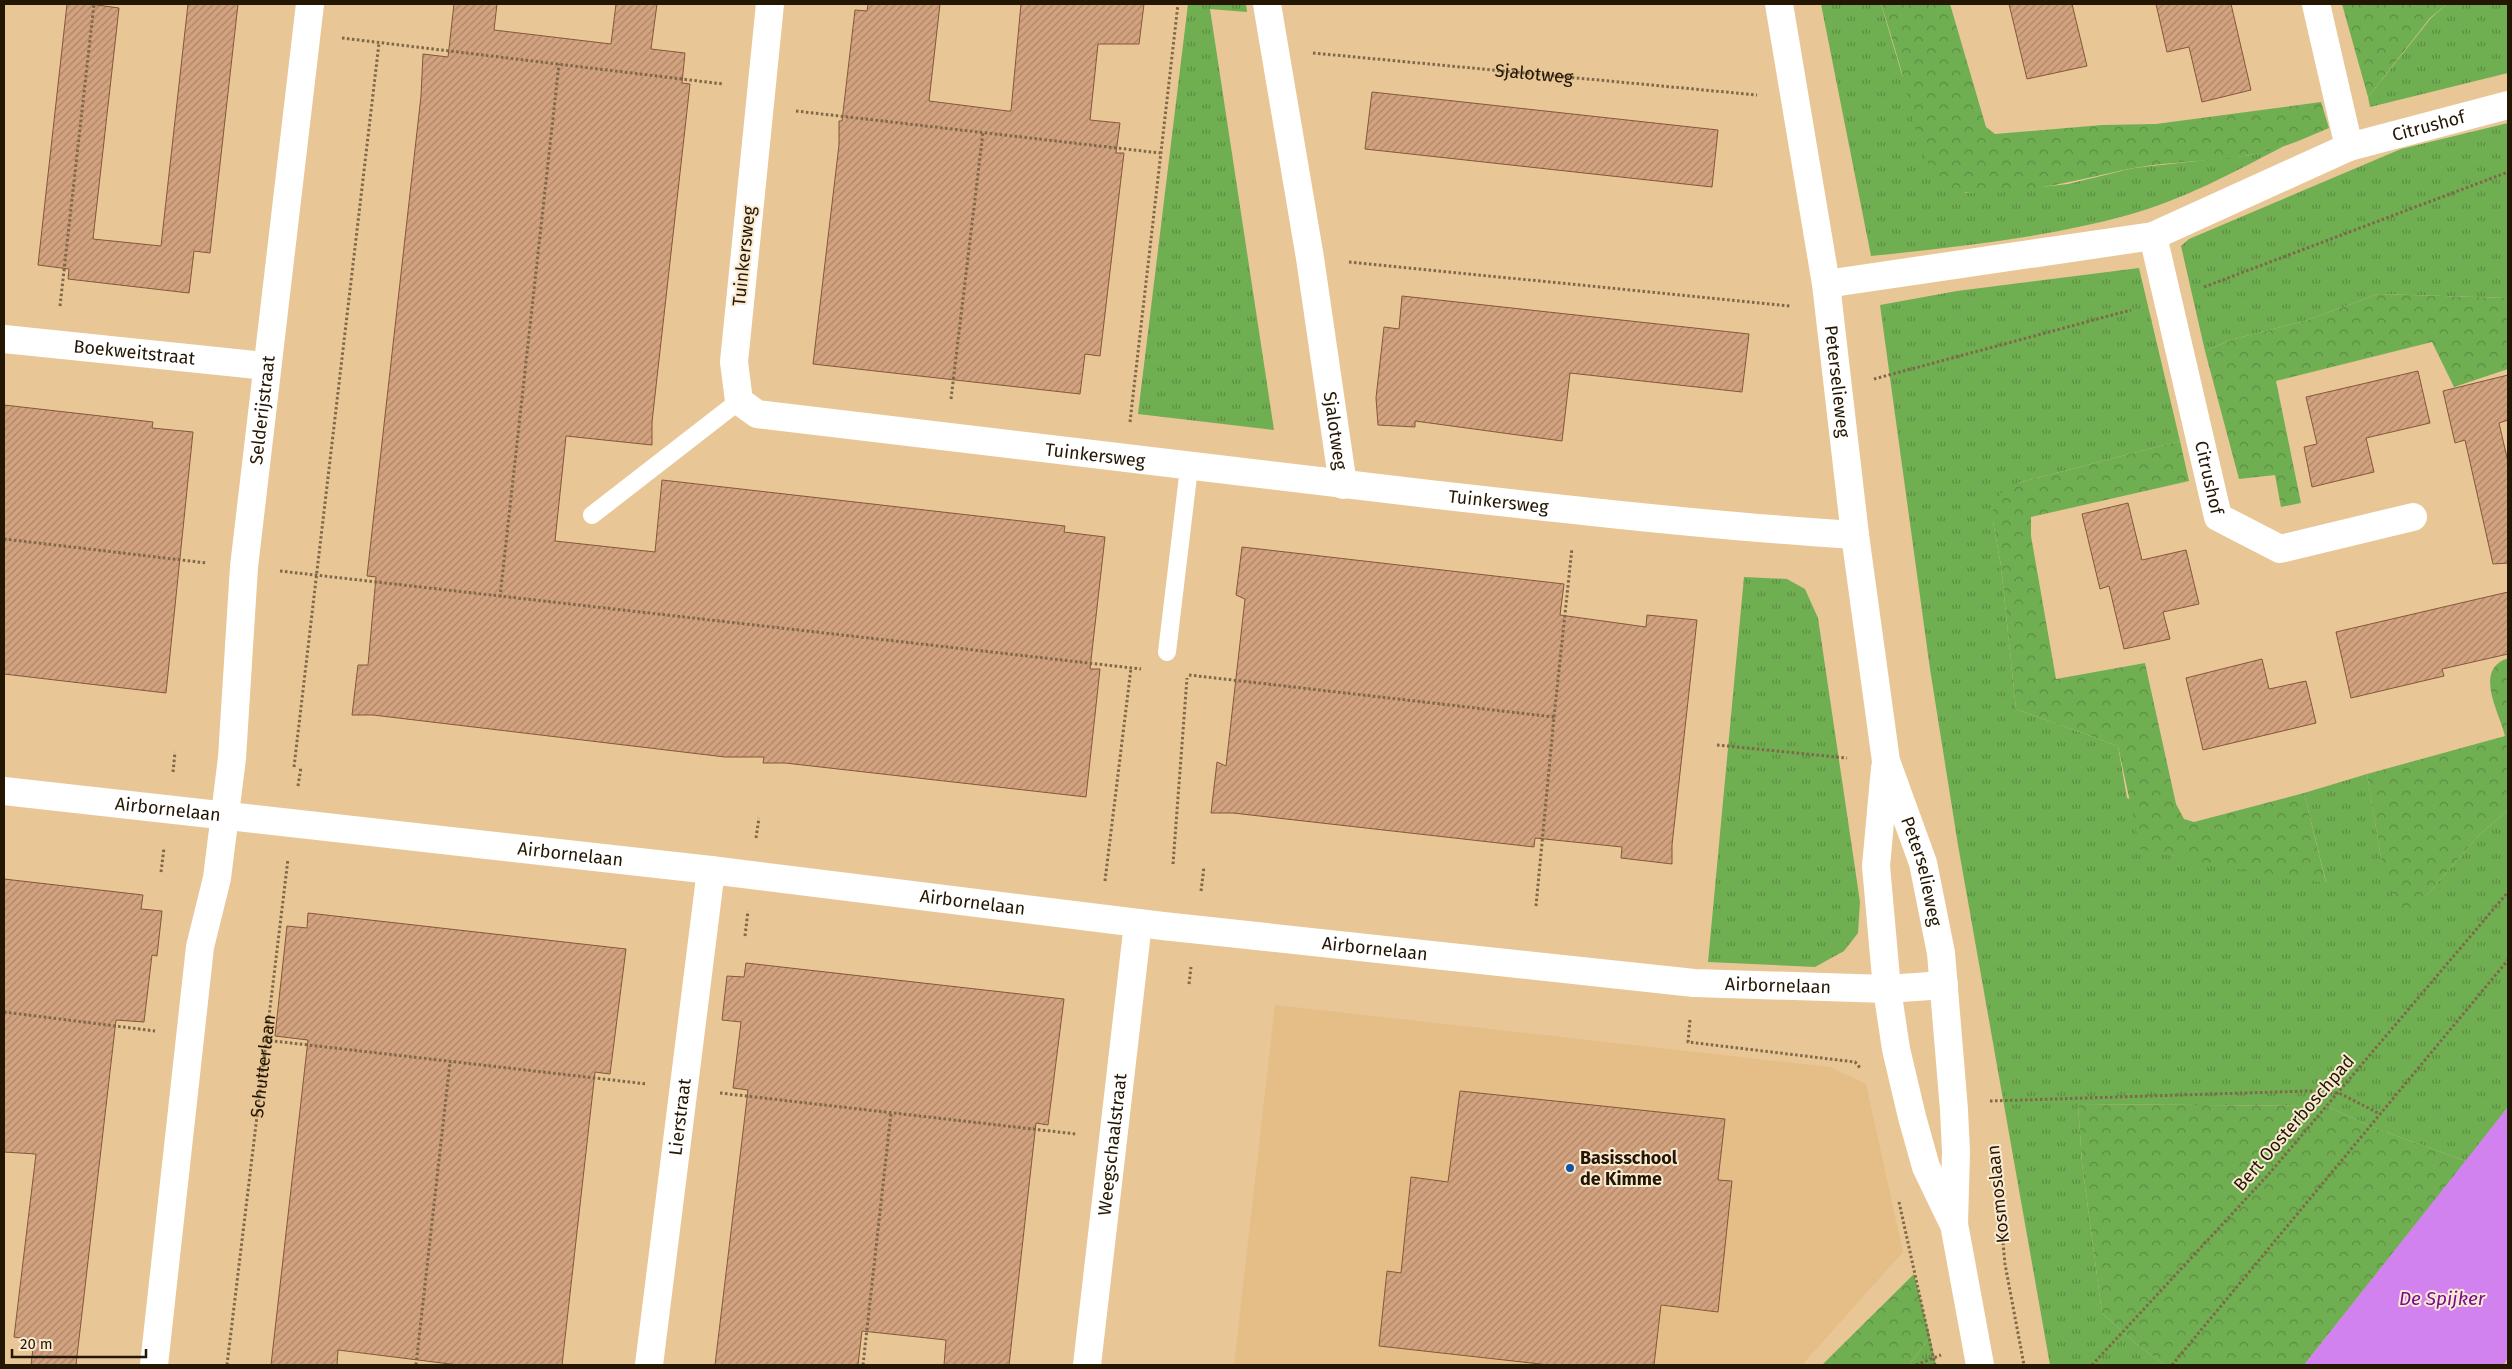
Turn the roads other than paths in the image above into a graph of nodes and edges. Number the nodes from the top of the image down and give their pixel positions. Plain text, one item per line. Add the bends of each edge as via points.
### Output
1 (310, 4) edge
2 (770, 4) edge
3 (1267, 4) edge
4 (1779, 4) edge
5 (2316, 4) edge
6 (2508, 105) edge
7 (2349, 147) junction
8 (2153, 236) junction
9 (1827, 297) junction
10 (4, 339) edge
11 (266, 366) junction
12 (739, 401) junction
13 (1189, 468) junction
14 (1343, 485) junction
15 (592, 515) dead end
16 (2413, 517) dead end
17 (1854, 535) junction
18 (1167, 652) dead end
19 (1886, 761) junction
20 (4, 791) edge
21 (224, 816) junction
22 (711, 870) junction
23 (1138, 923) junction
24 (1944, 985) junction
25 (1887, 989) junction
26 (1954, 1224) junction
27 (154, 1365) edge
28 (649, 1365) edge
29 (1087, 1365) edge
30 (1980, 1365) edge

1 - 11 street, Selderijstraat
2 - 12 street, Tuinkersweg via 734,362
3 - 14 street, Sjalotweg via 1310,258
4 - 9 street, Peterselieweg
5 - 7 street
6 - 7 street, Citrushof
7 - 8 street, Citrushof
8 - 9 street, Citrushof
8 - 16 street, Citrushof via 2218,517 2280,548
9 - 17 street, Peterselieweg
10 - 11 street, Boekweitstraat
11 - 21 street, Selderijstraat via 244,567 232,752
12 - 13 street, Tuinkersweg via 757,414
12 - 15 lane
13 - 14 street, Tuinkersweg
13 - 18 lane
14 - 17 street, Tuinkersweg via 1737,528
17 - 19 street, Peterselieweg
19 - 24 street, Peterselieweg via 1924,863
19 - 25 street, Peterselieweg via 1876,866
20 - 21 street, Airbornelaan
21 - 22 street, Airbornelaan
21 - 27 street via 217,878 200,948
22 - 23 street, Airbornelaan
22 - 28 street, Lierstraat
23 - 25 street, Airbornelaan via 1694,983
23 - 29 street, Weegschaalstraat
24 - 25 street, Airbornelaan
24 - 26 street via 1956,1152
25 - 26 street via 1896,1049 1926,1167
26 - 30 street

